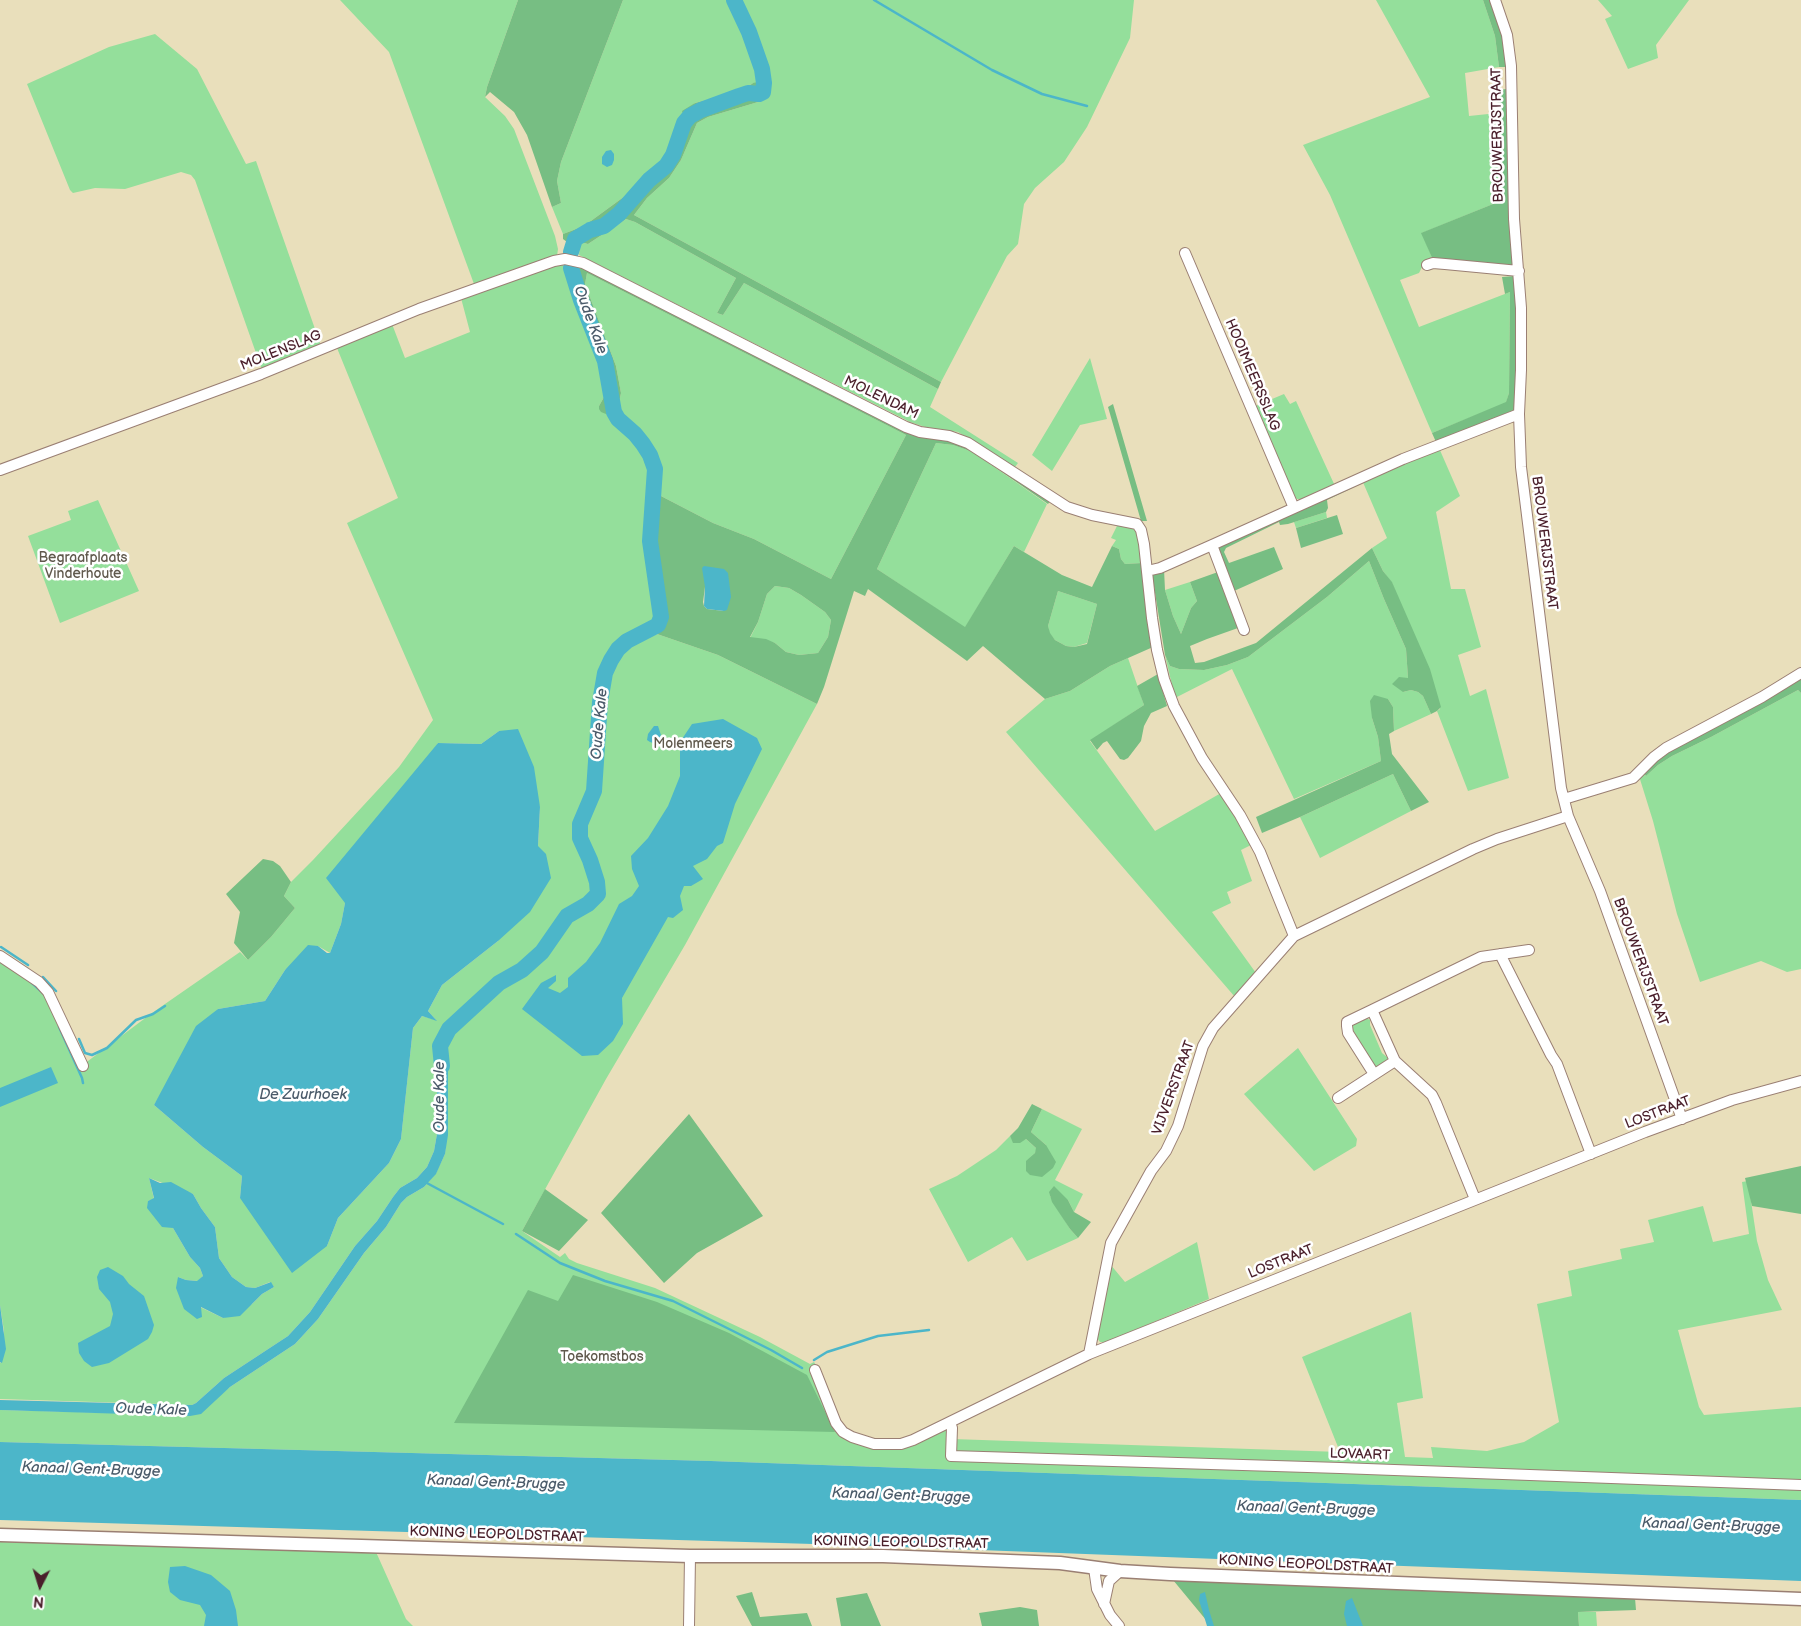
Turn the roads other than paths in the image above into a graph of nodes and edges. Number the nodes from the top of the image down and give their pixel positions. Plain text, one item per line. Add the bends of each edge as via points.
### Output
1 (1495, 0) edge
2 (1184, 253) dead end
3 (571, 260) joint
4 (1426, 265) dead end
5 (1519, 271) junction
6 (1519, 414) junction
7 (0, 470) edge
8 (1294, 508) junction
9 (1212, 545) junction
10 (1147, 571) junction
11 (1244, 630) dead end
12 (1801, 673) edge
13 (1564, 799) junction
14 (1568, 816) junction
15 (1294, 936) junction
16 (1529, 950) dead end
17 (1500, 954) junction
18 (0, 956) edge
19 (1372, 1010) junction
20 (1395, 1061) junction
21 (83, 1066) dead end
22 (1374, 1074) junction
23 (1801, 1081) edge
24 (1338, 1098) dead end
25 (1682, 1118) junction
26 (1591, 1154) junction
27 (1475, 1199) junction
28 (1089, 1354) junction
29 (815, 1370) dead end
30 (950, 1422) junction
31 (1801, 1485) edge
32 (0, 1535) edge
33 (690, 1556) junction
34 (1094, 1568) junction
35 (1120, 1571) junction
36 (1801, 1599) edge
37 (1104, 1604) junction
38 (689, 1626) edge
39 (1119, 1626) edge

1 - 5 street, BROUWERIJSTRAAT via 1507,35 1511,66 1514,219
2 - 8 street, HOOIMEERSSLAG
3 - 7 street, MOLENSLAG via 554,261 419,309 252,377
3 - 10 street, MOLENDAM via 588,265 906,427 968,442 1067,507 1137,524
4 - 5 street via 1434,263
5 - 6 street, BROUWERIJSTRAAT
6 - 8 street via 1403,459
6 - 13 street, BROUWERIJSTRAAT via 1521,467
8 - 9 street
9 - 10 street
9 - 11 street
10 - 15 street via 1157,650 1174,706 1260,852
12 - 13 street via 1666,748 1633,778
13 - 14 street, BROUWERIJSTRAAT
14 - 15 street via 1473,849
14 - 25 street, BROUWERIJSTRAAT via 1600,891
15 - 28 street, VIJVERSTRAAT via 1213,1028 1203,1046 1178,1126 1111,1243
16 - 17 street
17 - 19 street via 1481,957
17 - 26 street via 1557,1064
18 - 21 street via 39,982 48,992
19 - 20 street
19 - 22 street via 1348,1022 1347,1026 1348,1033
20 - 22 street
20 - 27 street via 1432,1095
22 - 24 street
23 - 25 street, LOSTRAAT
25 - 26 street, LOSTRAAT
26 - 27 street, LOSTRAAT
27 - 28 street, LOSTRAAT
28 - 30 street, LOSTRAAT
29 - 30 street, LOSTRAAT via 836,1423 852,1438 874,1444 901,1444
30 - 31 street, LOVAART via 951,1456
32 - 33 street, KONING LEOPOLDSTRAAT
33 - 34 street, KONING LEOPOLDSTRAAT via 883,1556 1060,1563
33 - 38 street
34 - 35 street, KONING LEOPOLDSTRAAT
34 - 37 street via 1097,1589
35 - 36 street, KONING LEOPOLDSTRAAT
35 - 37 street via 1109,1581
37 - 39 street

